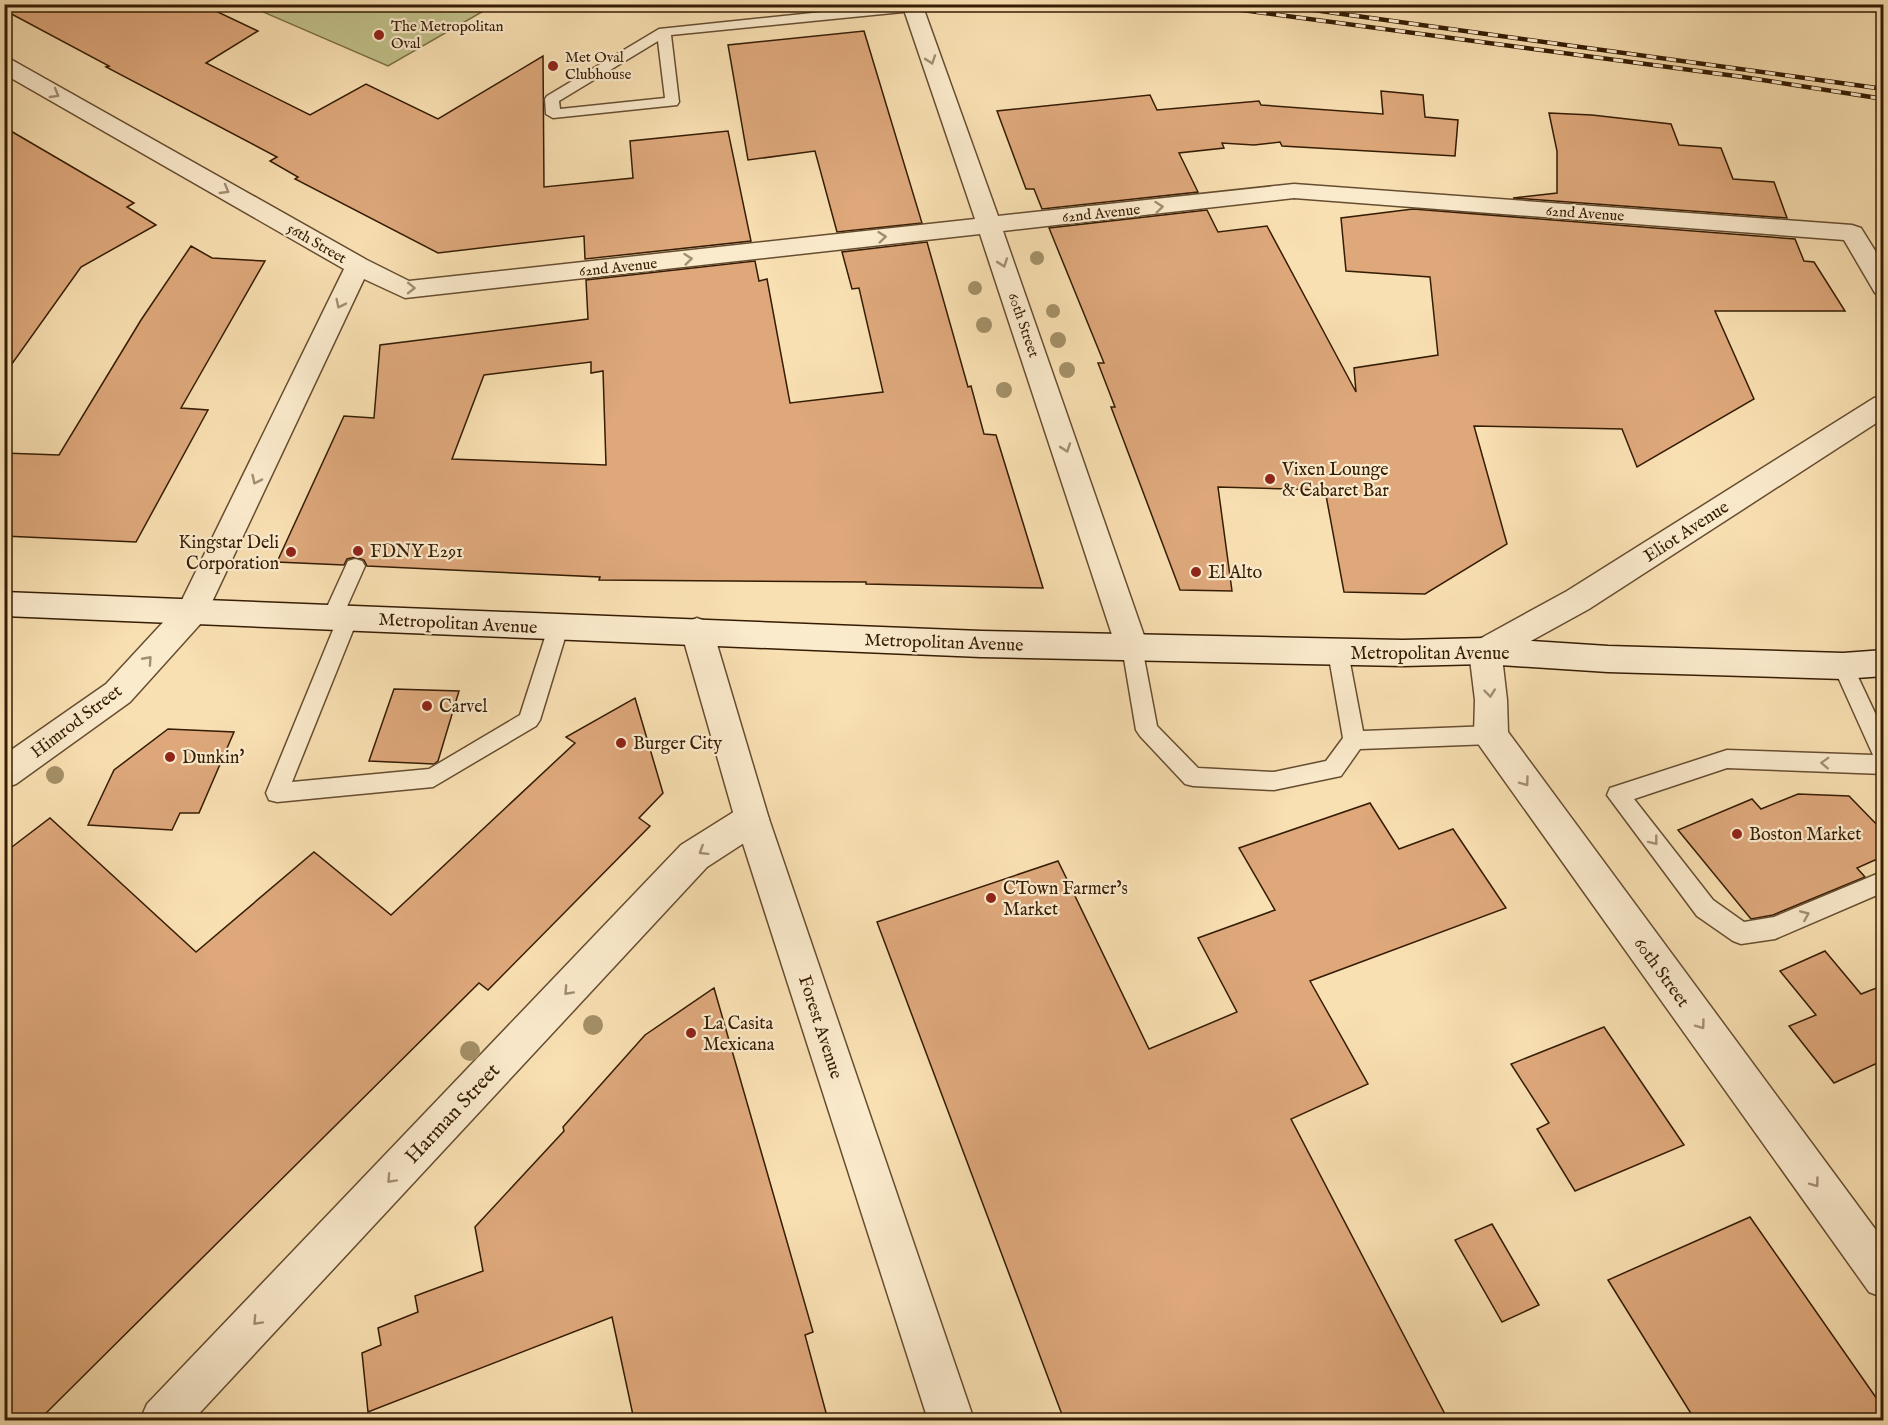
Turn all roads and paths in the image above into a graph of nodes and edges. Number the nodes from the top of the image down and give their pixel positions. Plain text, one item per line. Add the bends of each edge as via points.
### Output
1 (912, 6) edge
2 (664, 32) junction
3 (4, 65) edge
4 (989, 226) junction
5 (358, 266) junction
6 (1884, 287) edge
7 (1884, 405) edge
8 (355, 566) dead end
9 (4, 604) edge
10 (192, 612) junction
11 (340, 618) junction
12 (558, 628) junction
13 (697, 631) junction
14 (1132, 647) junction
15 (1485, 651) junction
16 (1338, 652) junction
17 (1884, 663) edge
18 (1843, 666) junction
19 (1491, 735) junction
20 (1354, 740) junction
21 (1884, 756) edge
22 (1884, 765) edge
23 (4, 774) edge
24 (752, 819) junction
25 (1884, 881) edge
26 (1884, 1277) edge
27 (163, 1420) edge
28 (951, 1420) edge

1 - 2 lane
1 -> 4 street, 60th Street
2 - 2 lane via 552,99 553,114 672,102
3 -> 5 street, 56th Street
5 -> 4 street, 62nd Avenue via 405,290
4 -> 6 street, 62nd Avenue via 1294,191 1852,233
4 -> 14 street, 60th Street
5 -> 10 street, 56th Street
7 - 15 street, Eliot Avenue via 1578,600
8 - 11 lane
9 - 10 street, Metropolitan Avenue
10 - 11 street, Metropolitan Avenue
23 -> 10 street, Himrod Street via 118,693
11 - 12 street, Metropolitan Avenue
11 - 12 lane via 277,793 433,778 529,720
12 - 13 street, Metropolitan Avenue
13 - 14 street, Metropolitan Avenue
13 - 24 street, Forest Avenue
14 - 16 street, Metropolitan Avenue
14 - 20 lane via 1147,730 1193,777 1274,781 1333,769
15 - 16 street, Metropolitan Avenue
15 - 18 street, Metropolitan Avenue
15 -> 19 street
16 - 20 lane
17 - 18 street, Metropolitan Avenue
18 - 21 lane
19 - 20 lane
19 -> 26 street, 60th Street
22 -> 25 lane via 1727,759 1618,795 1705,908 1741,933 1775,928
24 -> 27 street, Harman Street via 694,856
24 - 28 street, Forest Avenue

